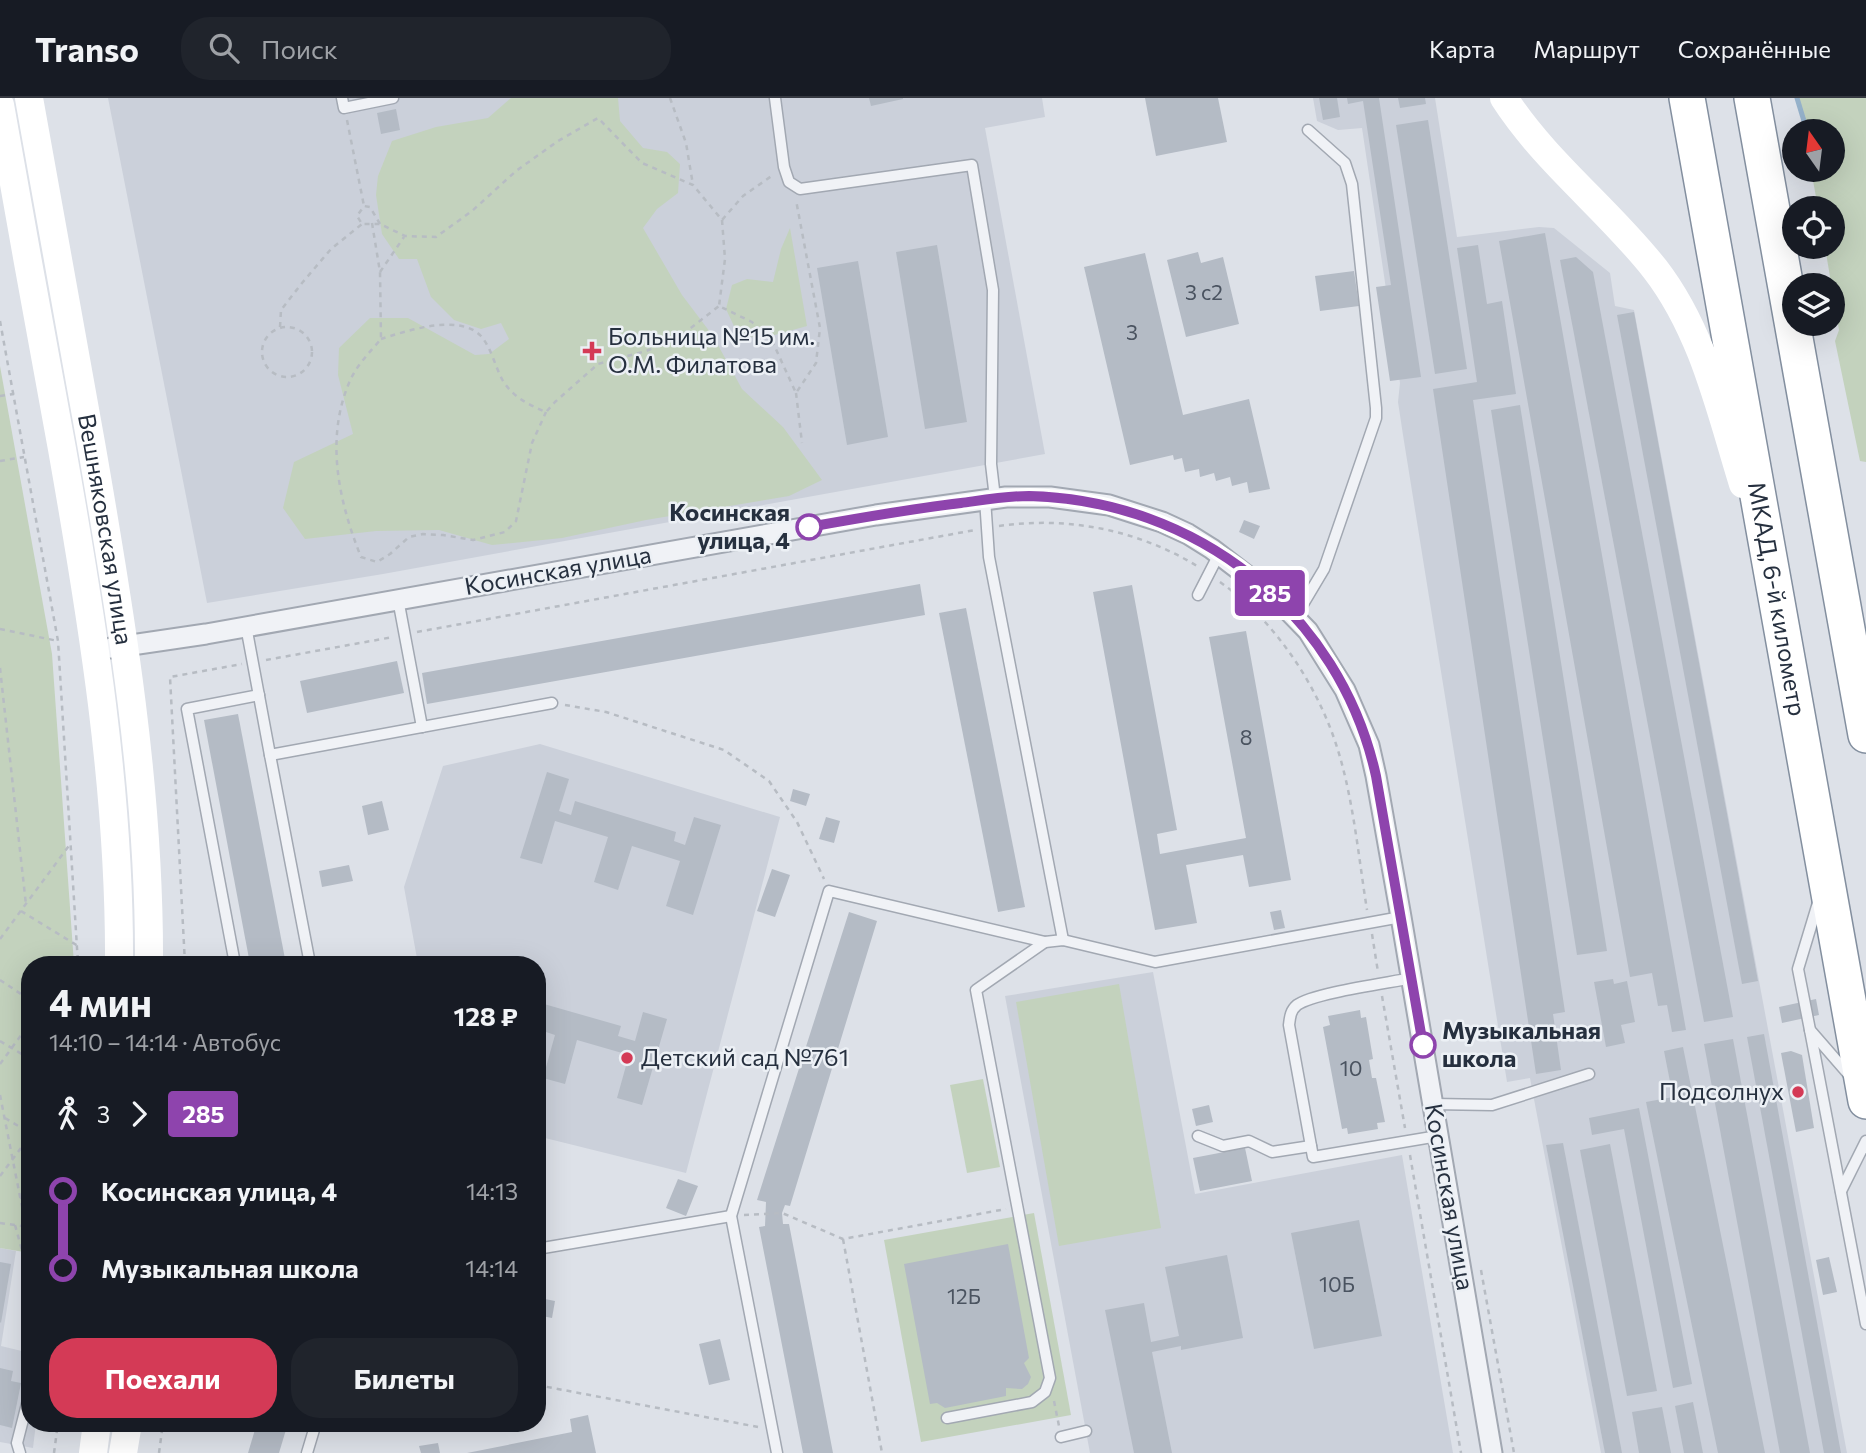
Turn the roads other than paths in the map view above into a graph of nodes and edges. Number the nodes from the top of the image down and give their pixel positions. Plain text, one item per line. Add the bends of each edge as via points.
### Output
1 (29, 98) edge
2 (393, 98) edge
3 (775, 98) edge
4 (1504, 98) edge
5 (1687, 98) edge
6 (1752, 98) edge
7 (343, 103) edge
8 (0, 105) edge
9 (1308, 130) dead end
10 (990, 499) junction
11 (1219, 554) junction
12 (1775, 593) junction
13 (1198, 595) dead end
14 (398, 599) junction
15 (1296, 616) junction
16 (246, 626) junction
17 (125, 646) junction
18 (95, 650) junction
19 (259, 695) junction
20 (552, 703) road end
21 (422, 727) junction
22 (1866, 735) edge
23 (137, 751) junction
24 (107, 754) junction
25 (270, 755) junction
26 (1826, 876) junction
27 (1401, 917) junction
28 (1063, 940) junction
29 (1045, 942) junction
30 (119, 956) edge
31 (149, 956) edge
32 (233, 956) edge
33 (308, 956) edge
34 (1412, 978) junction
35 (1810, 1030) junction
36 (1589, 1074) dead end
37 (1865, 1097) edge
38 (1433, 1104) junction
39 (1198, 1136) dead end
40 (1438, 1136) junction
41 (1866, 1141) edge
42 (1311, 1146) junction
43 (1841, 1191) junction
44 (731, 1216) junction
45 (546, 1247) edge
46 (1866, 1324) edge
47 (947, 1418) dead end
48 (21, 1427) edge
49 (1086, 1431) dead end
50 (96, 1432) edge
51 (126, 1432) edge
52 (313, 1432) edge
53 (1061, 1437) road end
54 (20, 1453) edge
55 (93, 1453) edge
56 (123, 1453) edge
57 (307, 1453) edge
58 (776, 1453) edge
59 (1492, 1453) edge

1 - 17 main road, Вешняковская улица
2 - 7 lane
3 - 10 lane via 784,167 789,182 800,189 972,165 993,290
4 - 12 main road via 1551,159 1638,248 1686,318 1709,371
5 - 12 highway, МКАД, 6-й километр
6 - 22 highway
8 - 18 main road, Вешняковская улица
9 - 15 lane via 1339,155 1352,184 1376,418 1324,569
10 - 11 street, Косинская улица via 1050,497 1109,505 1163,522
10 - 14 street, Косинская улица
10 - 28 lane via 989,557
11 - 13 lane
11 - 15 street, Косинская улица
12 - 26 highway, МКАД, 6-й километр
14 - 16 street, Косинская улица
14 - 21 lane
15 - 27 street, Косинская улица via 1332,666 1364,732
16 - 17 street, Косинская улица
16 - 19 lane
17 - 18 street, Косинская улица
17 - 23 main road, Вешняковская улица
18 - 24 main road, Вешняковская улица
19 - 25 lane
19 - 32 lane via 187,709
20 - 21 lane
21 - 25 lane
23 - 24 street via 131,741 121,738 111,743
23 - 31 main road, Вешняковская улица
24 - 30 main road, Вешняковская улица
25 - 33 lane
26 - 35 lane via 1798,970
26 - 37 highway, МКАД, 6-й километр
27 - 28 lane via 1155,962
27 - 34 street, Косинская улица
28 - 29 lane
29 - 44 lane via 828,891
29 - 47 lane via 976,990 1050,1378 1045,1392 1032,1402
34 - 38 street, Косинская улица
34 - 42 lane via 1313,998 1290,1014
35 - 37 lane
35 - 43 lane
36 - 38 lane via 1492,1105
38 - 40 street, Косинская улица
39 - 42 lane via 1223,1146 1249,1141 1272,1152
40 - 42 lane via 1313,1157
40 - 59 street, Косинская улица
41 - 43 lane
43 - 46 lane
44 - 45 lane
44 - 58 lane
48 - 54 lane
49 - 53 lane
50 - 55 main road
51 - 56 main road
52 - 57 lane

